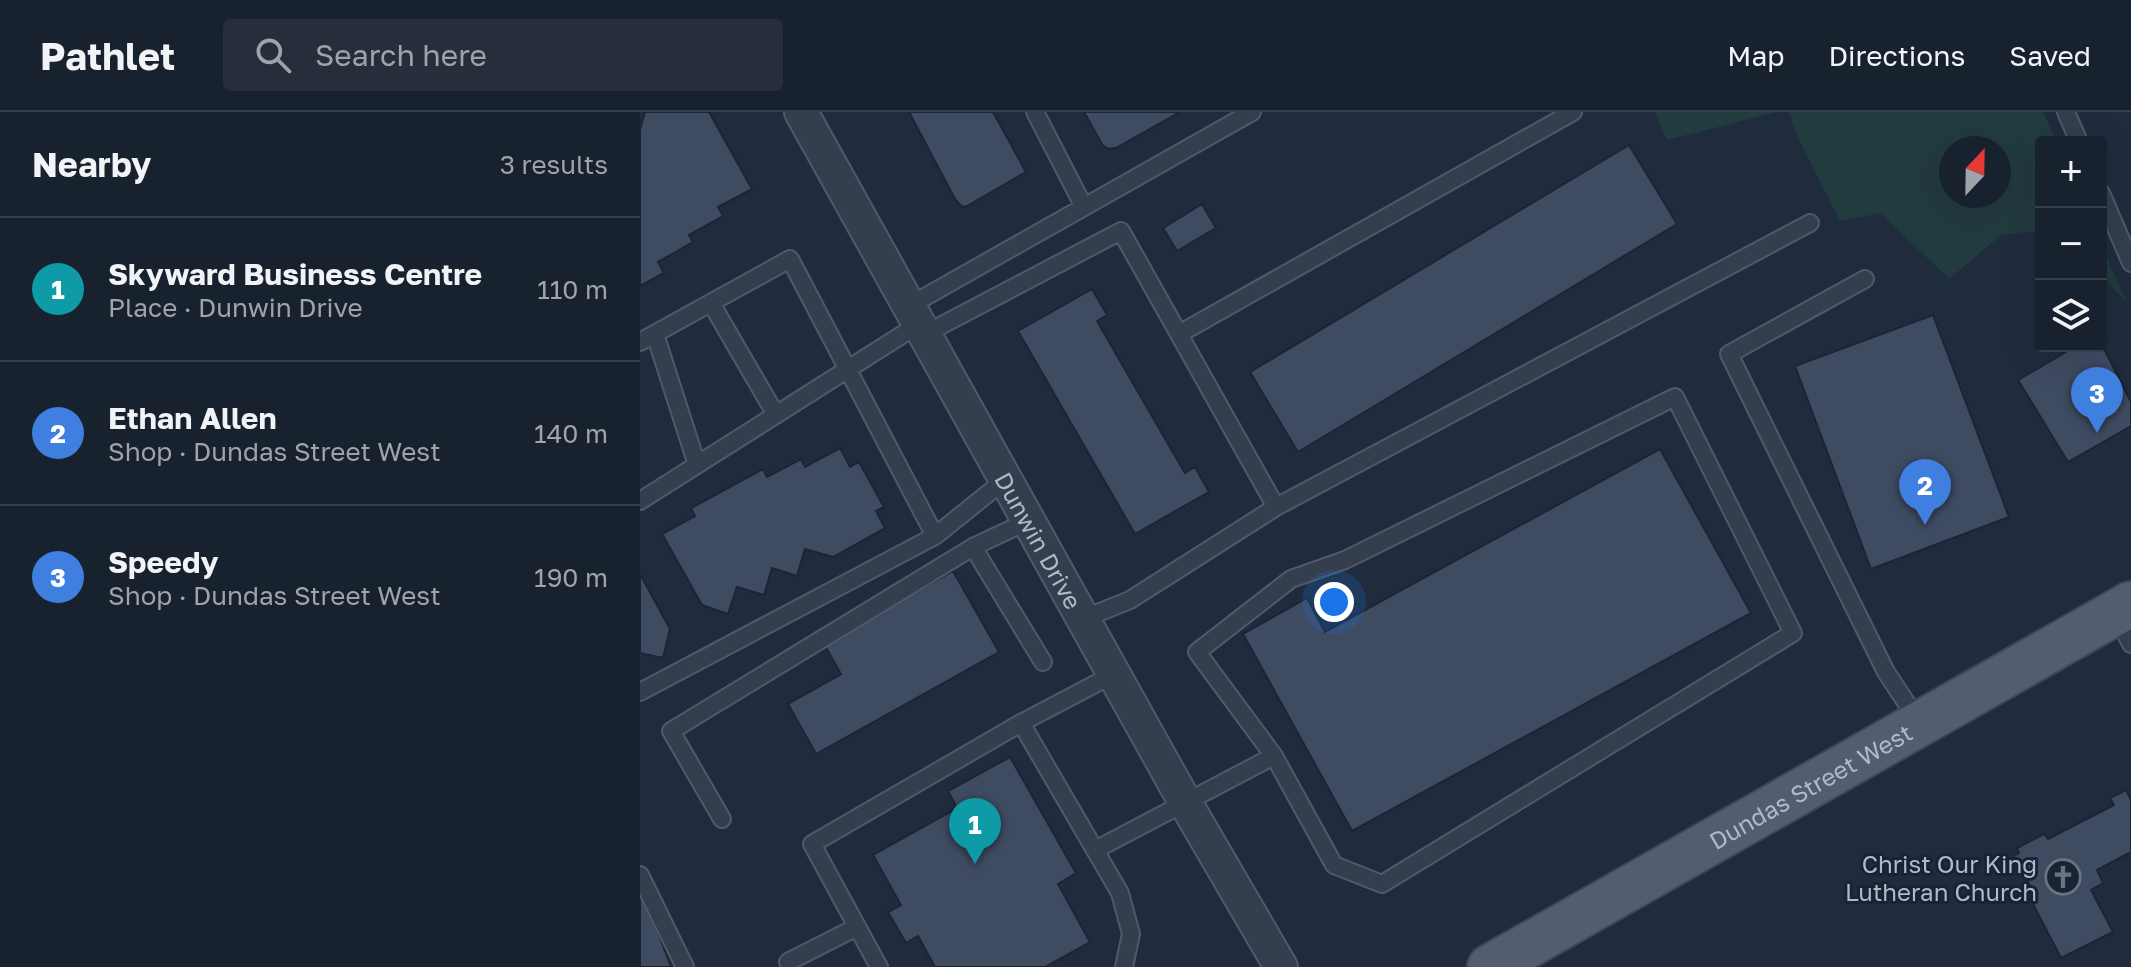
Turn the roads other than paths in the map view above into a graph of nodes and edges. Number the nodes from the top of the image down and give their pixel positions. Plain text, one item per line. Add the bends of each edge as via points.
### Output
1 (801, 112) edge
2 (1035, 112) edge
3 (1252, 112) edge
4 (1573, 112) edge
5 (2066, 112) edge
6 (2076, 136) edge
7 (1084, 207) junction
8 (2107, 207) edge
9 (1810, 223) dead end
10 (2131, 263) edge
11 (1865, 279) dead end
12 (711, 303) junction
13 (918, 321) junction
14 (1179, 334) junction
15 (647, 338) edge
16 (846, 370) junction
17 (776, 415) junction
18 (697, 465) junction
19 (1006, 479) junction
20 (640, 501) edge
21 (1276, 507) junction
22 (1028, 521) junction
23 (935, 536) junction
24 (973, 547) junction
25 (1083, 619) junction
26 (2126, 621) edge
27 (1043, 662) dead end
28 (1114, 674) junction
29 (640, 692) edge
30 (1021, 723) junction
31 (1920, 724) junction
32 (1274, 756) junction
33 (1186, 804) junction
34 (722, 819) dead end
35 (1095, 850) junction
36 (640, 875) edge
37 (857, 927) junction
38 (788, 962) dead end
39 (685, 967) edge
40 (879, 967) edge
41 (1124, 967) edge
42 (1281, 967) edge
43 (1490, 967) edge

1 - 13 street, Dunwin Drive
2 - 7 lane
3 - 7 lane
4 - 14 lane
5 - 6 lane
7 - 13 lane
8 - 10 lane
9 - 21 lane
11 - 31 lane via 1729,354 1886,672
12 - 15 lane
12 - 16 lane via 790,259
12 - 17 lane
13 - 14 lane via 1121,231
13 - 16 lane
13 - 19 street, Dunwin Drive
14 - 21 lane
15 - 18 lane
16 - 17 lane
16 - 23 lane
17 - 18 lane
18 - 20 lane
19 - 22 street, Dunwin Drive
19 - 23 lane
21 - 25 lane via 1130,600
22 - 24 lane
22 - 25 street, Dunwin Drive
23 - 29 lane
24 - 27 lane
24 - 34 lane via 671,731
25 - 28 street, Dunwin Drive
26 - 31 main road, Dundas Street West
28 - 30 lane
28 - 33 street, Dunwin Drive
30 - 35 lane
30 - 37 lane via 812,844
31 - 43 main road, Dundas Street West
32 - 32 lane via 1334,865 1382,884 1793,633 1675,397 1345,560 1291,579 1197,652
32 - 33 lane
33 - 35 lane
33 - 42 street, Dunwin Drive
35 - 41 lane via 1120,893 1131,934
36 - 39 lane
37 - 38 lane
37 - 40 lane

